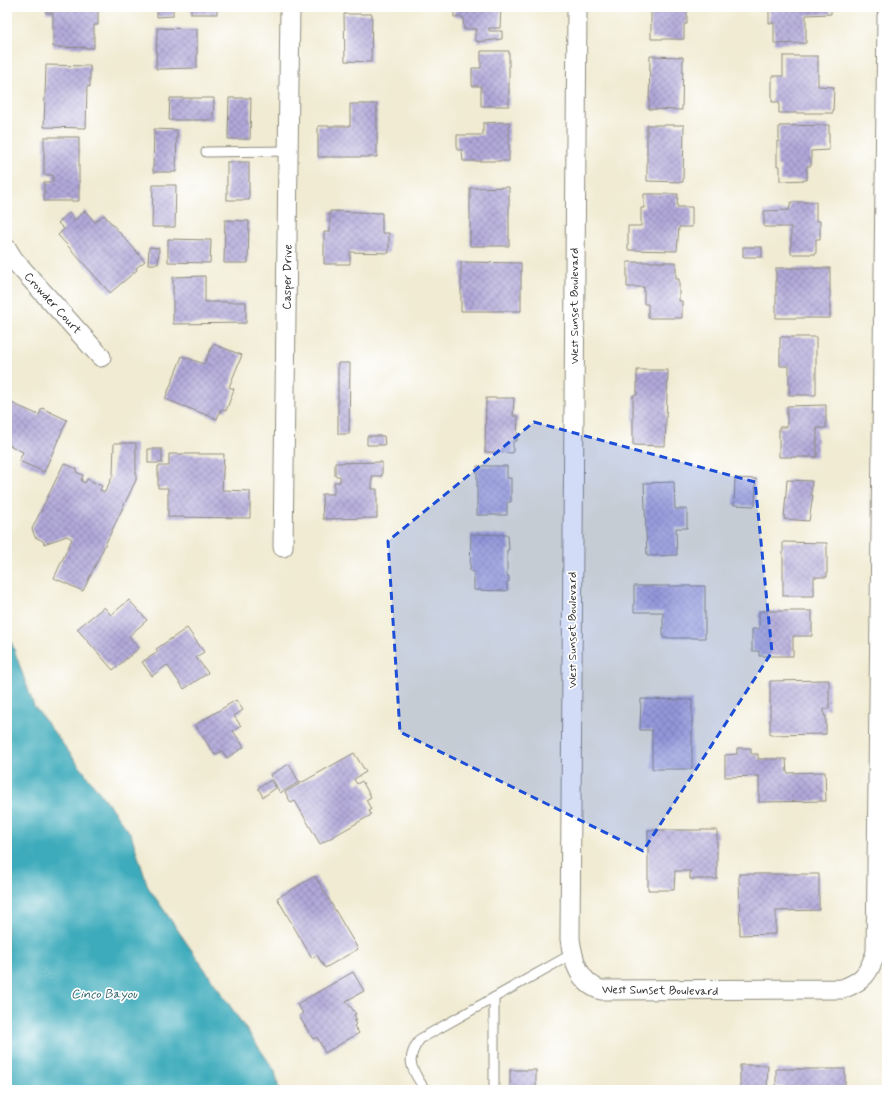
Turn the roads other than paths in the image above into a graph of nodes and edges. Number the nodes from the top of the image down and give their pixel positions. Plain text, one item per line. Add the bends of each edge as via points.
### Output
1 (290, 7) edge
2 (577, 7) edge
3 (887, 16) edge
4 (886, 142) edge
5 (288, 151) junction
6 (206, 152) dead end
7 (7, 249) edge
8 (102, 357) dead end
9 (885, 403) edge
10 (283, 546) dead end
11 (883, 711) edge
12 (572, 954) junction
13 (494, 998) junction
14 (425, 1090) edge
15 (494, 1090) edge

1 - 5 street, Casper Drive
2 - 12 street, West Sunset Boulevard via 570,821
3 - 4 street
4 - 9 street
5 - 6 lane
5 - 10 street, Casper Drive
7 - 8 street, Crowder Court via 12,259
9 - 11 street
11 - 12 street, West Sunset Boulevard via 876,952 870,969 861,980 842,989 601,990 585,981
12 - 13 lane
13 - 14 lane via 420,1040 412,1050 411,1067
13 - 15 lane

